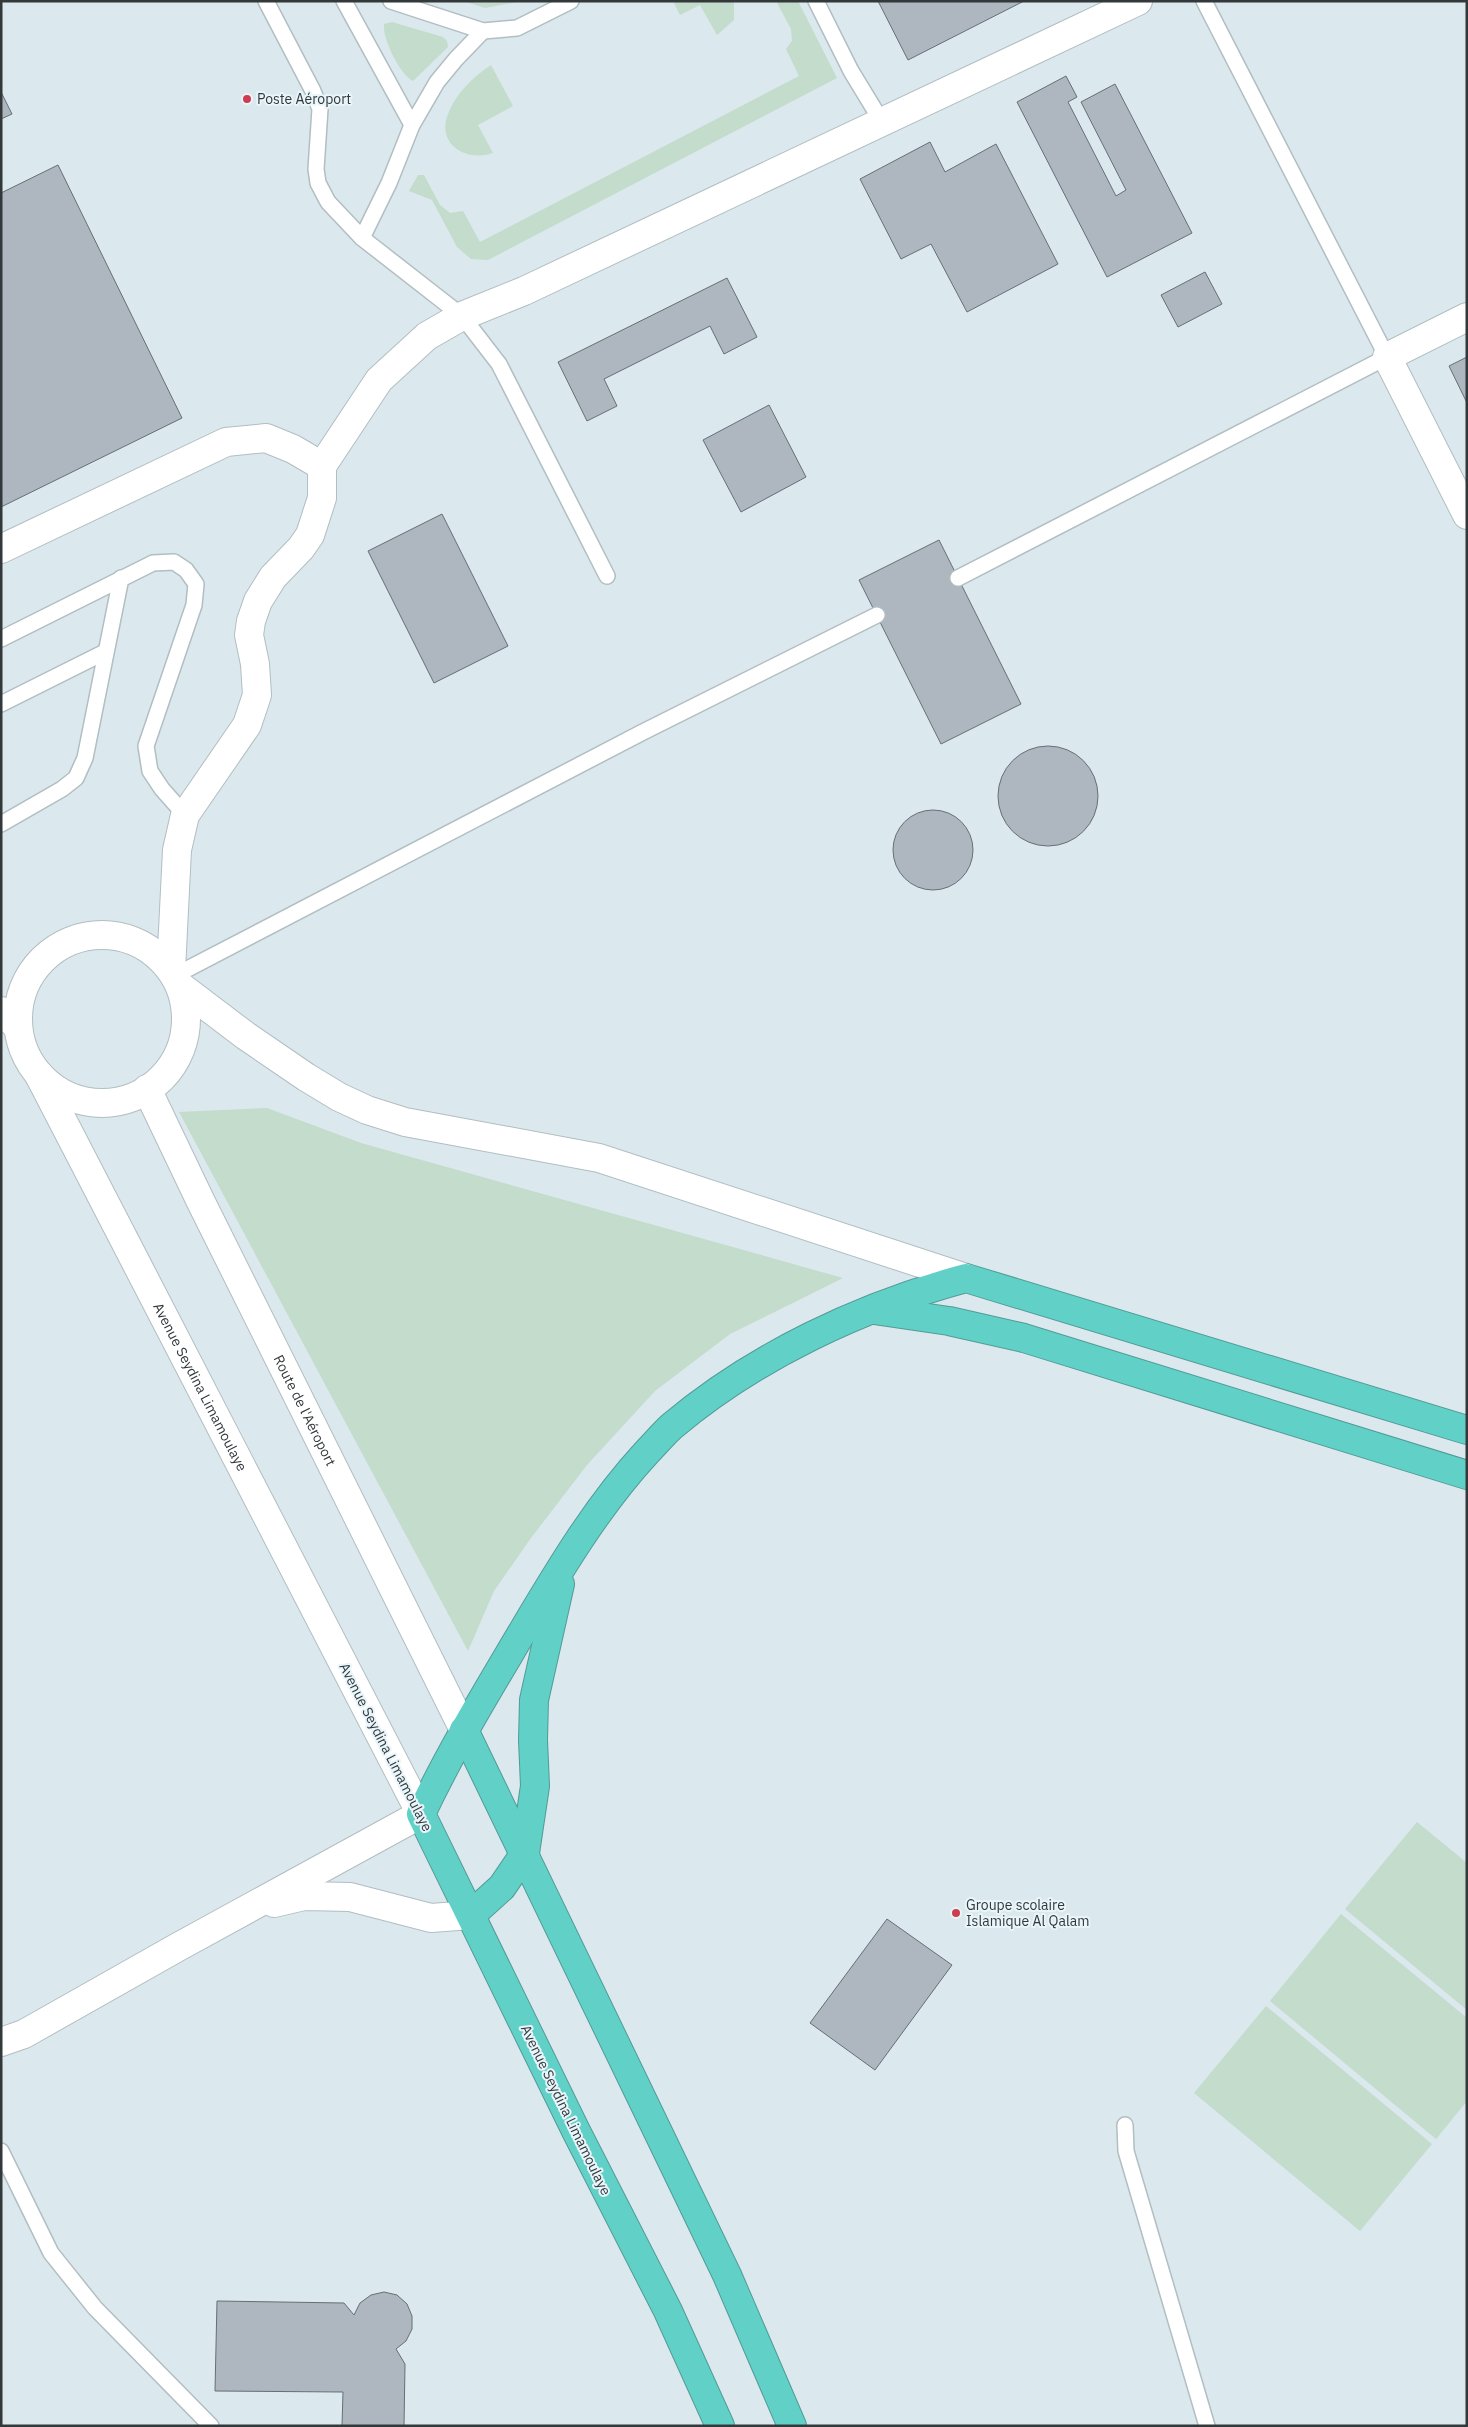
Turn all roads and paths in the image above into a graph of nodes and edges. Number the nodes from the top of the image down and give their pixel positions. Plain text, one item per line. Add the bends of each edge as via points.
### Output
1 (266, 1) edge
2 (344, 1) edge
3 (391, 1) edge
4 (571, 1) edge
5 (816, 1) edge
6 (1138, 1) edge
7 (1204, 1) edge
8 (482, 31) junction
9 (882, 122) junction
10 (412, 125) junction
11 (362, 238) junction
12 (462, 316) junction
13 (1467, 317) edge
14 (1388, 357) junction
15 (322, 466) junction
16 (1467, 515) edge
17 (1, 549) edge
18 (607, 576) dead end
19 (121, 578) junction
20 (958, 578) dead end
21 (877, 615) dead end
22 (1, 639) edge
23 (105, 652) junction
24 (1, 704) edge
25 (185, 815) junction
26 (1, 824) edge
27 (175, 977) junction
28 (9, 1018) edge
29 (39, 1076) junction
30 (147, 1089) junction
31 (966, 1278) junction
32 (874, 1310) junction
33 (1467, 1430) edge
34 (1467, 1475) edge
35 (565, 1560) junction
36 (464, 1730) junction
37 (421, 1814) junction
38 (526, 1853) junction
39 (251, 1908) junction
40 (470, 1915) junction
41 (1, 2042) edge
42 (1125, 2126) dead end
43 (1, 2151) edge
44 (211, 2426) edge
45 (720, 2426) edge
46 (792, 2426) edge
47 (1207, 2426) edge

1 - 11 lane via 320,109 318,182 328,202
2 - 10 lane
3 - 8 lane
4 - 8 lane via 517,28
5 - 9 lane via 851,71
6 - 9 street
7 - 14 lane
8 - 10 lane via 437,82
9 - 12 street via 524,291
10 - 11 lane
11 - 12 lane
12 - 15 street via 427,336 379,380
12 - 18 lane via 499,364
13 - 14 street
14 - 16 street
14 - 20 lane
15 - 17 street via 266,438 226,442
15 - 25 street via 322,498 310,535 272,577 258,601 252,621 249,635 256,664 258,695 253,711 247,725
19 - 22 lane
19 - 23 lane
19 - 25 lane via 153,563 174,562 186,570 196,584 194,605 146,746 150,771
21 - 27 lane via 643,732
23 - 24 lane
23 - 26 lane via 85,758 76,778
25 - 27 street via 177,850
27 - 28 street via 151,950 126,938 99,934 70,940 45,956 28,976
27 - 30 street via 186,1009 185,1033 178,1055 164,1075
27 - 31 street via 246,1036 306,1077 368,1110 405,1122 599,1158
28 - 29 street
29 - 30 street via 62,1094 91,1103 120,1101
29 - 37 street, Avenue Seydina Limamoulaye
30 - 36 street, Route de l'Aéroport
31 - 32 highway via 920,1290
31 - 33 highway
32 - 34 highway via 949,1321 1024,1338
32 - 35 highway via 805,1339 744,1373 671,1427 622,1479
35 - 36 highway
35 - 38 highway via 534,1700 535,1786
36 - 37 highway
36 - 38 highway
37 - 39 street
37 - 40 highway, Avenue Seydina Limamoulaye
38 - 40 highway via 502,1887
38 - 46 highway via 723,2266
39 - 40 street via 304,1896 350,1897 431,1918
39 - 41 street via 24,2034
40 - 45 highway, Avenue Seydina Limamoulaye via 668,2311
42 - 47 lane via 1126,2151
43 - 44 lane via 51,2253 95,2308

